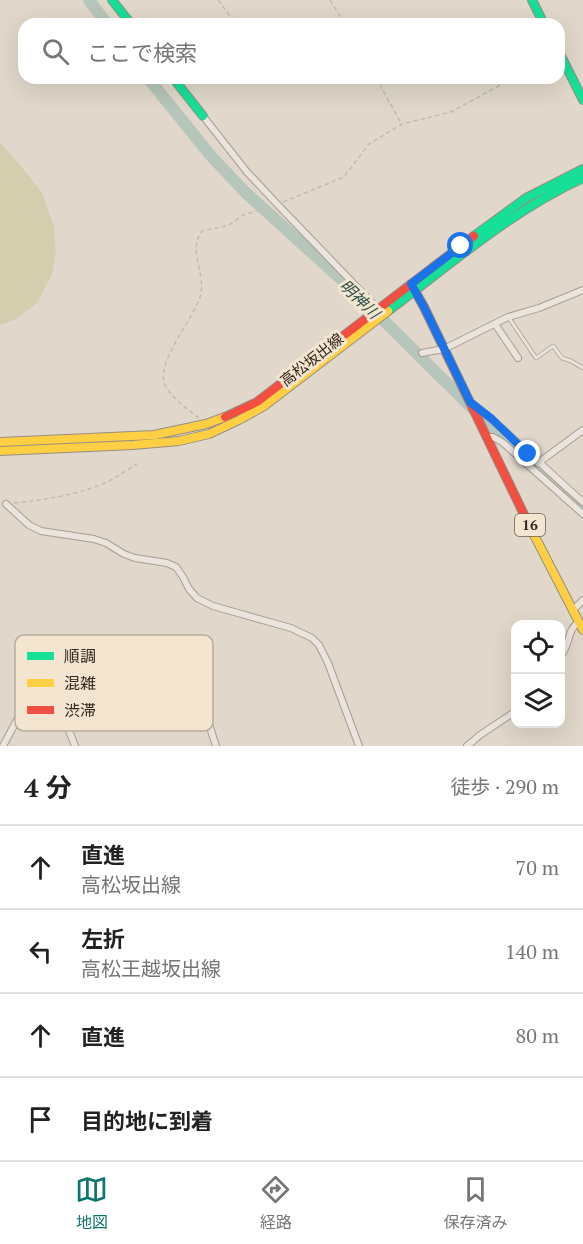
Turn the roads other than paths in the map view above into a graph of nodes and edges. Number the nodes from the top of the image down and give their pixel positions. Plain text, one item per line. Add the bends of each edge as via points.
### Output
1 (112, 0) edge
2 (532, 0) edge
3 (126, 18) edge
4 (541, 18) edge
5 (565, 64) edge
6 (178, 84) edge
7 (583, 100) edge
8 (203, 116) joint
9 (583, 169) edge
10 (583, 178) edge
11 (414, 288) junction
12 (583, 290) edge
13 (379, 314) junction
14 (508, 317) junction
15 (495, 324) junction
16 (444, 349) junction
17 (422, 353) dead end
18 (514, 356) dead end
19 (583, 368) edge
20 (470, 402) junction
21 (583, 430) edge
22 (487, 436) junction
23 (0, 442) edge
24 (0, 451) edge
25 (538, 463) junction
26 (583, 502) edge
27 (6, 504) road end
28 (583, 514) edge
29 (583, 600) edge
30 (573, 610) junction
31 (581, 626) edge
32 (565, 652) edge
33 (511, 714) edge
34 (15, 725) edge
35 (69, 731) edge
36 (211, 731) edge
37 (3, 746) edge
38 (75, 746) edge
39 (216, 746) edge
40 (358, 746) edge
41 (467, 746) edge

1 - 3 main road
2 - 4 main road
5 - 7 main road
6 - 8 main road
8 - 13 street via 247,172
9 - 11 main road, 高松坂出線 via 526,198
10 - 11 main road, 高松坂出線 via 524,210
11 - 13 main road, 高松坂出線
11 - 16 main road, 16
12 - 14 street
13 - 23 main road, 高松坂出線 via 257,402 206,424 154,435
13 - 24 main road, 高松坂出線 via 264,406 209,434 155,444
14 - 15 street
14 - 19 lane via 536,358 554,346 562,358
15 - 16 street
15 - 18 street
16 - 17 street
16 - 20 main road, 16
20 - 22 main road, 16
20 - 25 street
21 - 25 street
22 - 28 street via 502,442
22 - 30 main road, 16
25 - 26 street
27 - 40 street via 41,531 94,538 135,558 167,563 176,567 197,598 312,638 328,663
29 - 30 street
30 - 31 main road, 16
31 - 32 street via 572,629
33 - 41 street
34 - 37 street
35 - 38 street
36 - 39 street

